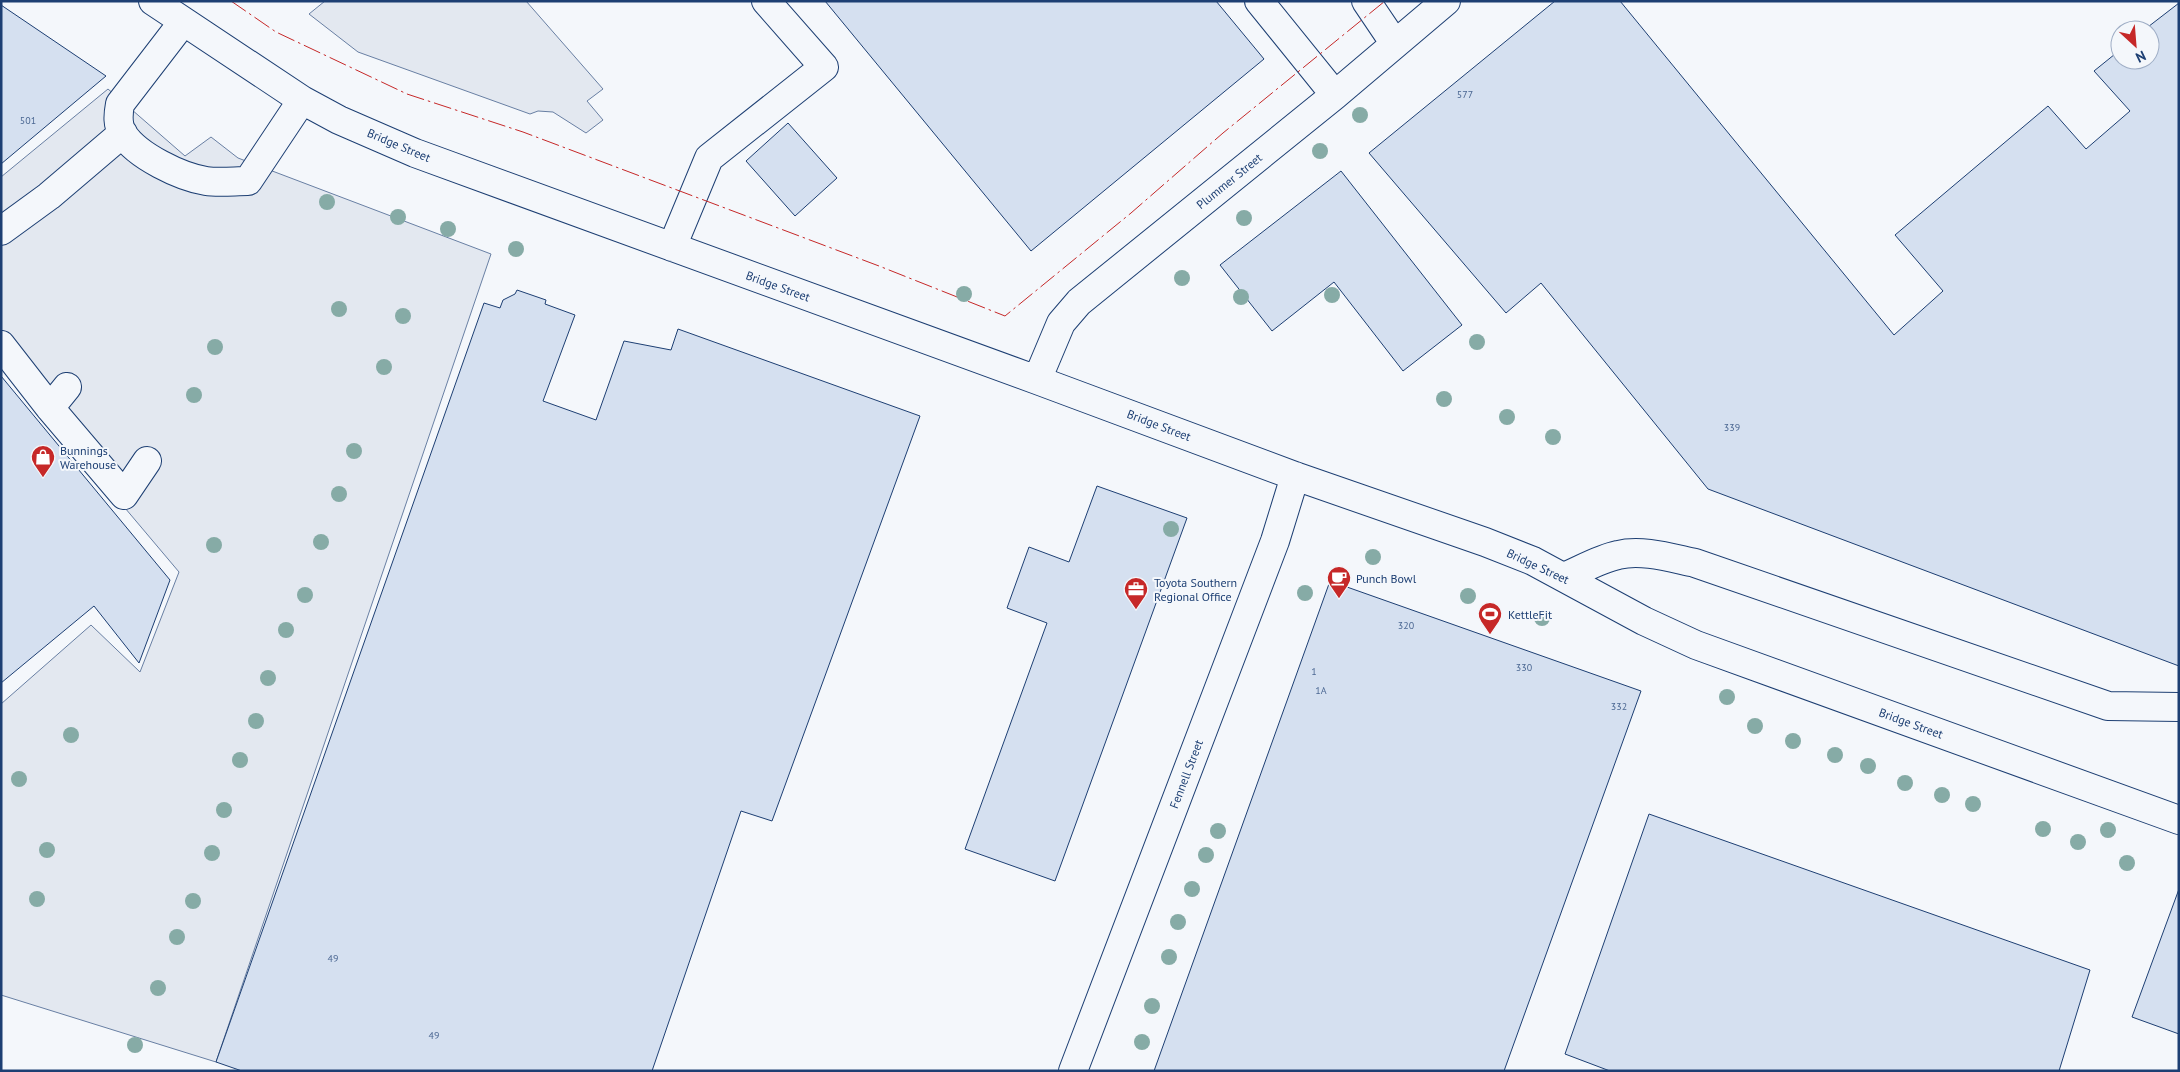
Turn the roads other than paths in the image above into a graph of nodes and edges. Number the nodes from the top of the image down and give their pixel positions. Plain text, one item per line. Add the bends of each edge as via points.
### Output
1 (153, 1) edge
2 (766, 1) edge
3 (1259, 1) edge
4 (1366, 1) edge
5 (1446, 1) edge
6 (183, 22) junction
7 (1395, 44) junction
8 (1335, 94) junction
9 (302, 100) junction
10 (123, 133) junction
11 (1, 231) edge
12 (672, 247) junction
13 (1, 345) edge
14 (1037, 380) junction
15 (67, 387) dead end
16 (50, 408) junction
17 (147, 460) dead end
18 (1295, 476) junction
19 (1564, 577) junction
20 (2179, 707) edge
21 (2179, 820) edge
22 (1073, 1071) edge

1 - 6 street, Bridge Street
2 - 12 street via 824,67 709,158
3 - 8 street
4 - 7 street
5 - 7 street, Plummer Street
6 - 9 street, Bridge Street
6 - 10 street via 120,104 118,118
7 - 8 street, Plummer Street
8 - 14 street, Plummer Street via 1079,302 1061,323
9 - 10 street via 248,181 207,181 182,175 156,162
9 - 12 street, Bridge Street via 339,120 416,153
10 - 11 street via 49,196
12 - 14 street, Bridge Street
13 - 16 street
14 - 18 street, Bridge Street
15 - 16 street
16 - 17 street via 124,495
18 - 19 street, Bridge Street via 1485,542
18 - 22 street, Fennell Street via 1275,541
19 - 20 street via 1620,554 1659,556 1687,562 2108,706
19 - 21 street, Bridge Street via 1696,645

